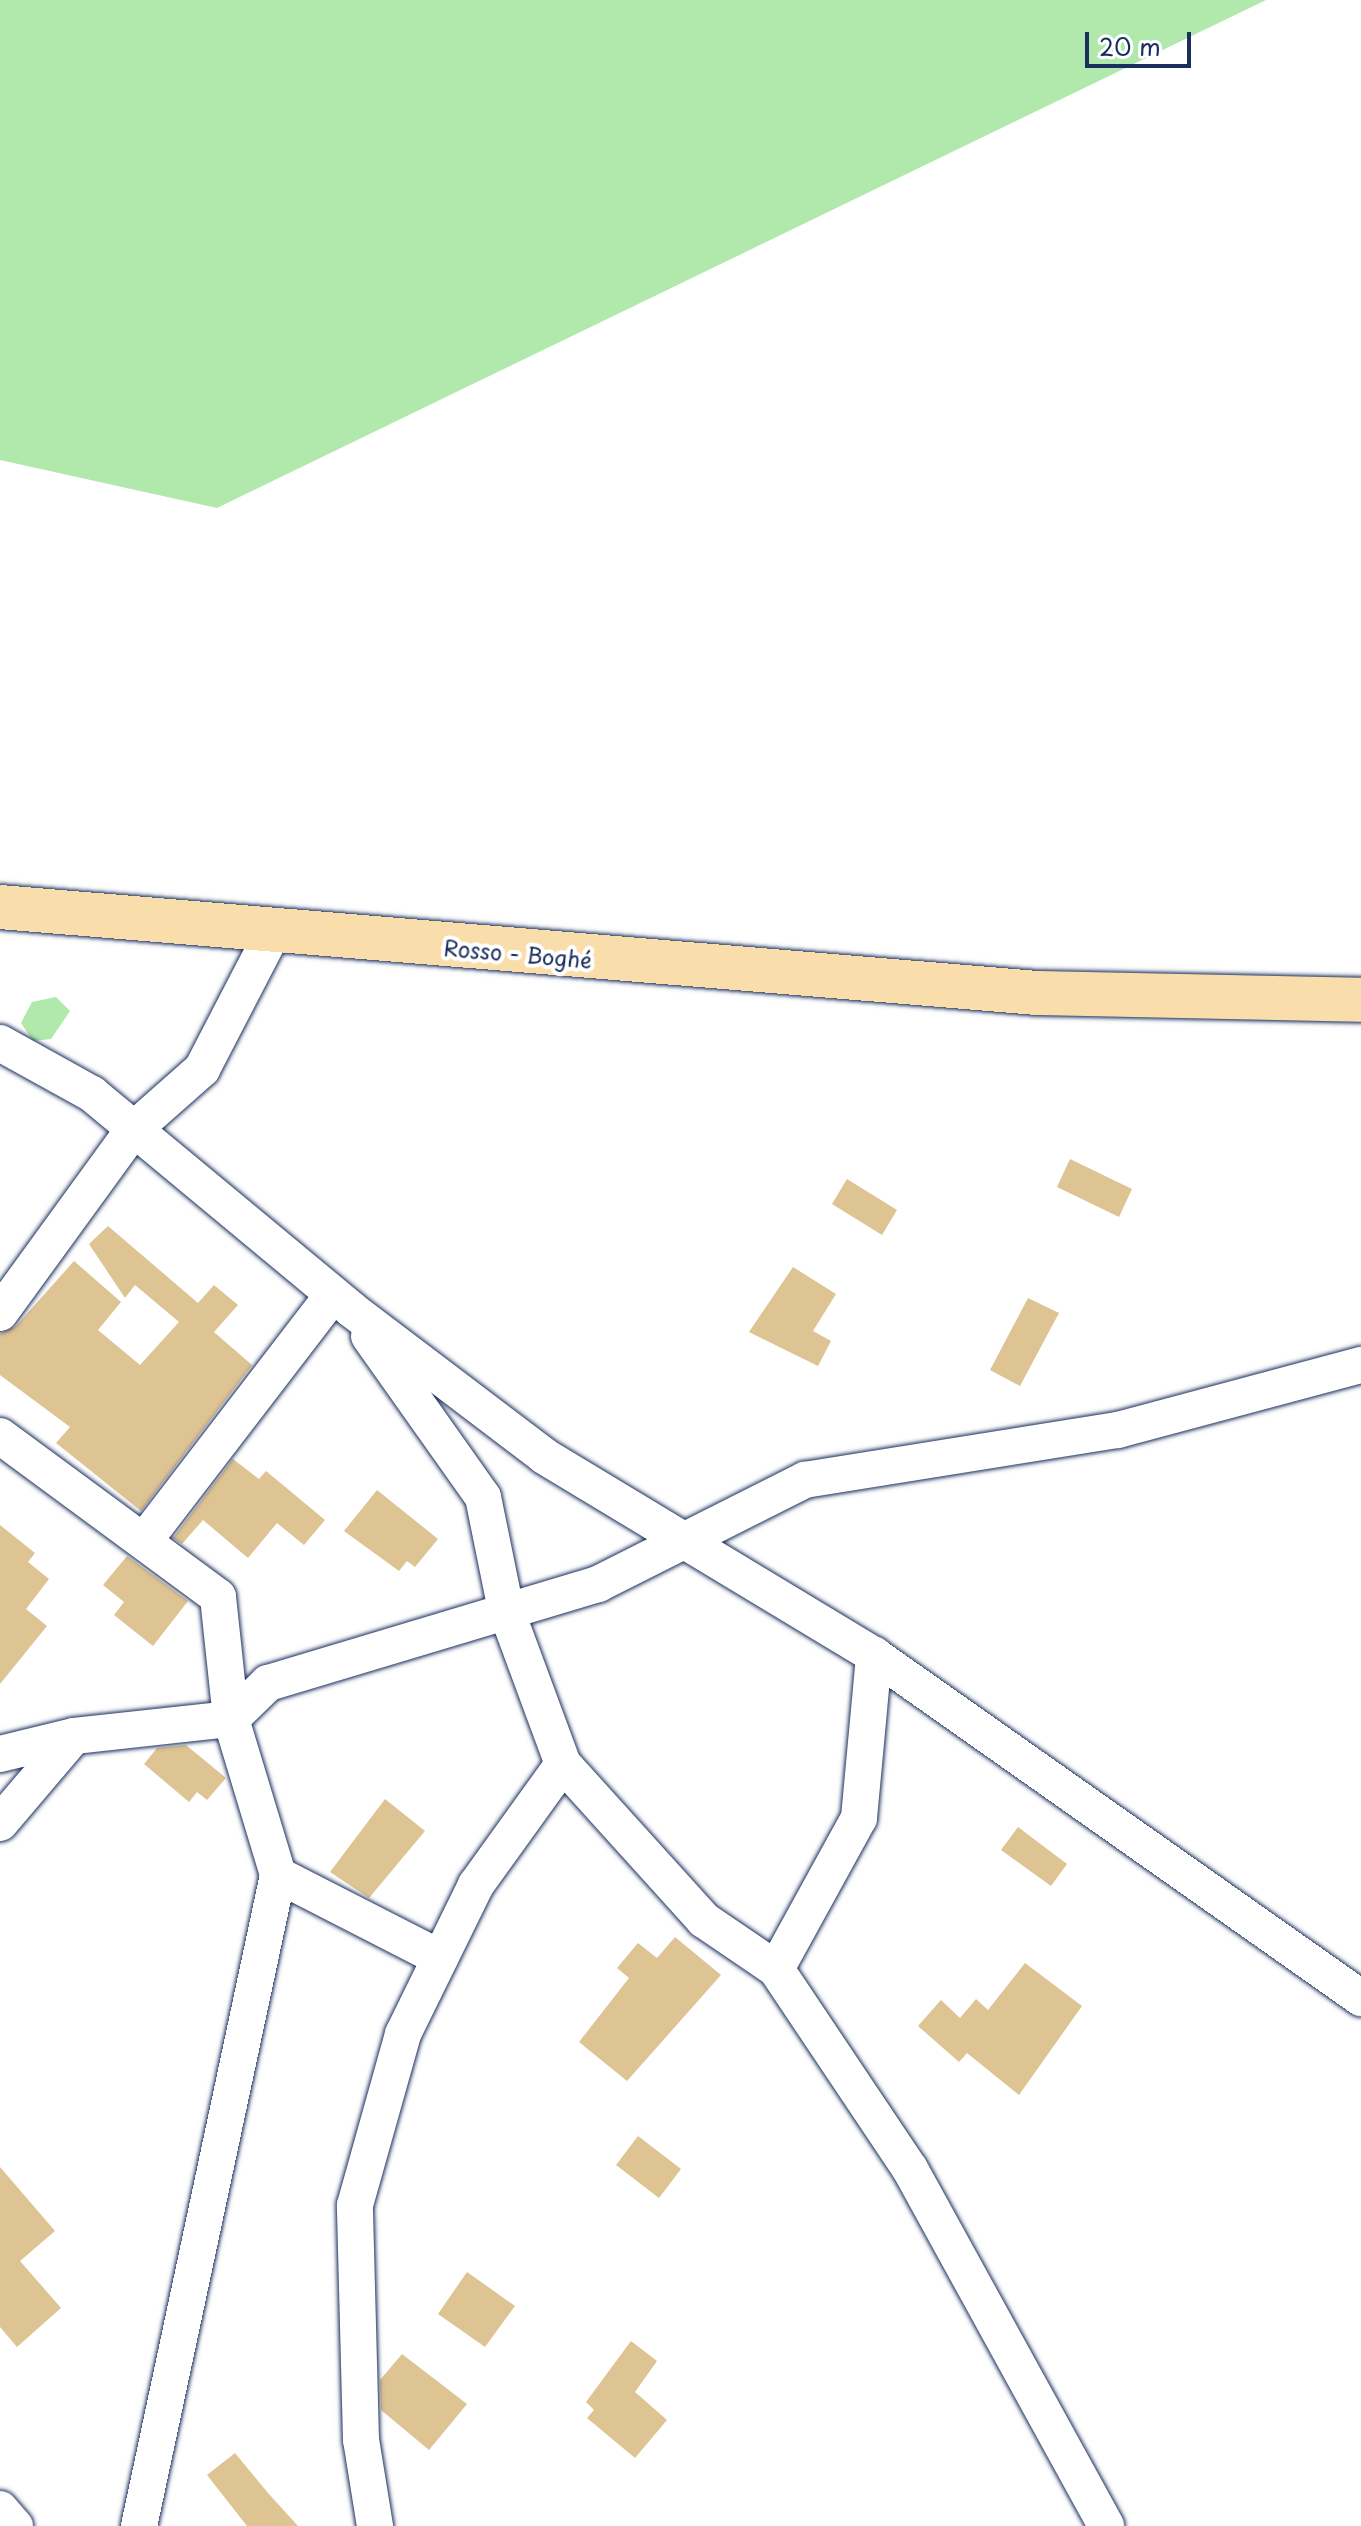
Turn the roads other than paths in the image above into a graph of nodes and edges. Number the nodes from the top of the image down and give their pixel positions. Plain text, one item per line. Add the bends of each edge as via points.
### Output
1 (0, 907) edge
2 (273, 932) junction
3 (1361, 1000) edge
4 (0, 1043) edge
5 (132, 1131) junction
6 (342, 1302) junction
7 (0, 1313) edge
8 (1361, 1365) edge
9 (0, 1436) edge
10 (684, 1540) junction
11 (144, 1541) junction
12 (506, 1610) junction
13 (874, 1655) junction
14 (231, 1719) junction
15 (74, 1736) junction
16 (0, 1754) edge
17 (563, 1764) junction
18 (0, 1823) edge
19 (278, 1875) junction
20 (440, 1958) junction
21 (776, 1969) junction
22 (1361, 1998) edge
23 (0, 2509) edge
24 (15, 2526) edge
25 (139, 2526) edge
26 (375, 2526) edge
27 (1106, 2526) edge

1 - 2 highway, Rosso - Boghé
2 - 3 highway, Rosso - Boghé via 1037,993
2 - 5 street via 202,1069
4 - 5 street via 92,1094
5 - 6 street
5 - 7 street
6 - 10 street via 544,1456
6 - 11 street
6 - 12 street via 483,1497
8 - 10 street via 1118,1430 805,1480
9 - 11 street
10 - 12 street via 598,1584
10 - 13 street
11 - 14 street via 218,1597
12 - 14 street via 268,1683
12 - 17 street
13 - 21 street via 859,1818
13 - 22 street
14 - 15 street
14 - 19 street
15 - 16 street
15 - 18 street
17 - 20 street via 476,1885
17 - 21 street via 704,1920
19 - 20 street
19 - 25 street
20 - 26 street via 403,2034 355,2205 361,2440
21 - 27 street via 910,2169
23 - 24 street

